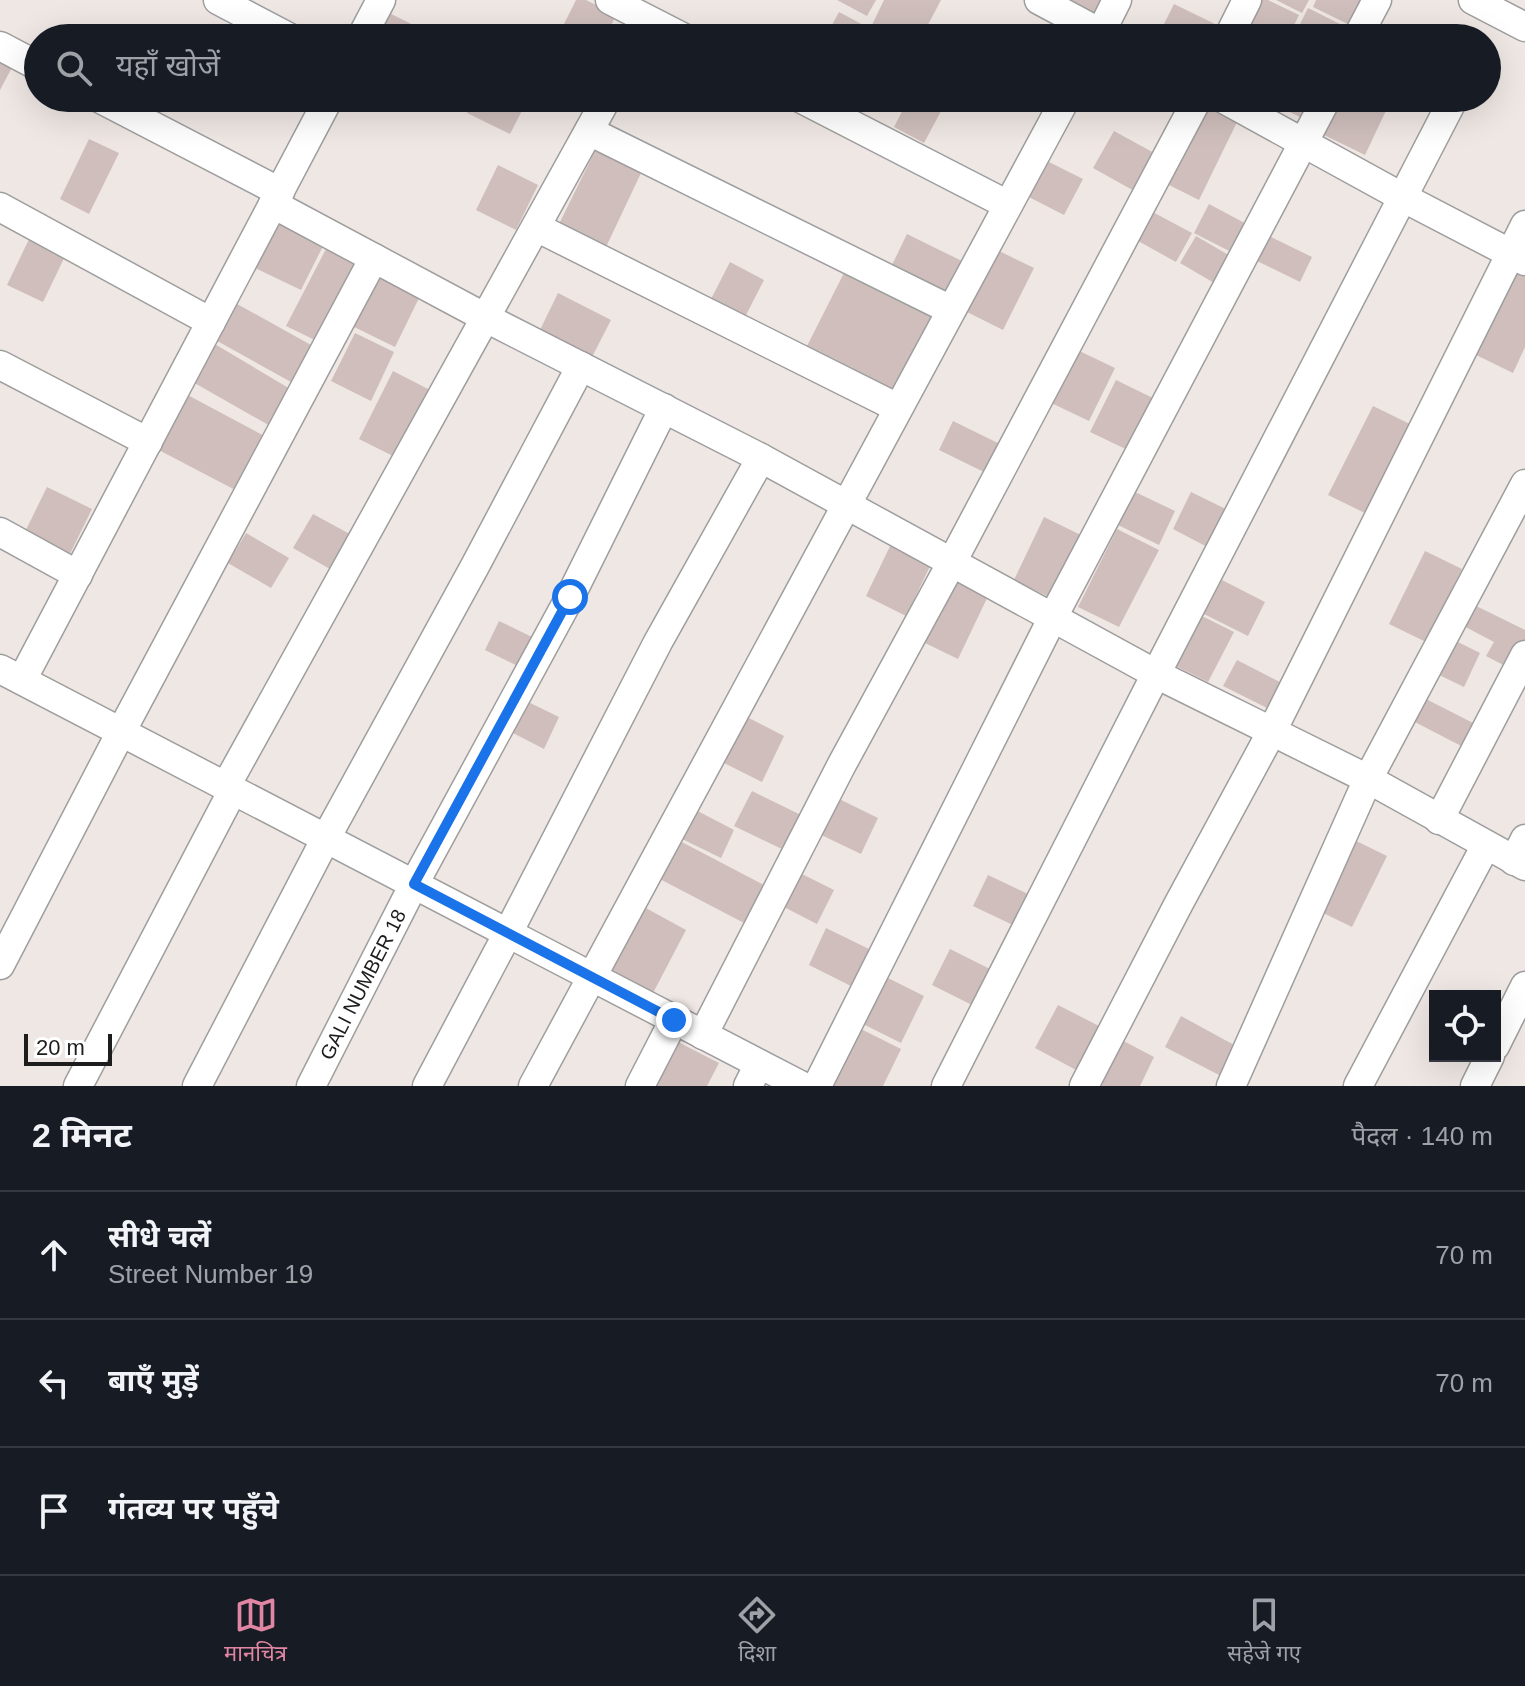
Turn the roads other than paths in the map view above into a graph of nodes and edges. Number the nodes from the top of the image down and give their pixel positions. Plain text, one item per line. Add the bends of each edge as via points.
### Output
1 (218, 0) edge
2 (381, 0) edge
3 (610, 0) edge
4 (1039, 0) edge
5 (1117, 0) edge
6 (1247, 0) edge
7 (1377, 0) edge
8 (1473, 0) edge
9 (263, 24) edge
10 (368, 24) edge
11 (639, 24) edge
12 (1082, 24) edge
13 (1108, 24) edge
14 (1235, 24) edge
15 (1364, 24) edge
16 (1490, 24) edge
17 (1501, 26) edge
18 (1525, 27) edge
19 (0, 46) edge
20 (24, 59) edge
21 (124, 112) edge
22 (322, 112) edge
23 (599, 112) edge
24 (827, 112) edge
25 (1058, 112) edge
26 (1191, 112) edge
27 (1248, 112) edge
28 (1320, 112) edge
29 (1447, 112) edge
30 (589, 131) junction
31 (1304, 142) junction
32 (1402, 197) junction
33 (276, 198) junction
34 (1008, 205) junction
35 (0, 207) edge
36 (1525, 225) edge
37 (536, 227) junction
38 (374, 258) junction
39 (1518, 258) edge
40 (951, 310) junction
41 (486, 318) junction
42 (211, 322) junction
43 (0, 365) edge
44 (581, 366) junction
45 (664, 408) junction
46 (898, 408) junction
47 (148, 442) junction
48 (761, 458) junction
49 (1525, 484) edge
50 (846, 505) junction
51 (0, 532) edge
52 (952, 562) junction
53 (78, 575) junction
54 (1053, 617) junction
55 (1525, 655) edge
56 (1156, 674) junction
57 (11, 675) edge
58 (121, 732) junction
59 (1271, 733) junction
60 (1368, 779) junction
61 (230, 788) junction
62 (1439, 820) junction
63 (326, 838) junction
64 (1486, 845) junction
65 (1521, 855) edge
66 (414, 884) junction
67 (508, 933) junction
68 (0, 965) edge
69 (591, 976) junction
70 (1525, 986) edge
71 (674, 1020) junction
72 (1501, 1034) edge
73 (703, 1035) junction
74 (1487, 1062) edge
75 (754, 1075) edge
76 (78, 1086) edge
77 (197, 1086) edge
78 (311, 1086) edge
79 (427, 1086) edge
80 (533, 1086) edge
81 (640, 1086) edge
82 (802, 1086) edge
83 (817, 1086) edge
84 (946, 1086) edge
85 (1084, 1086) edge
86 (1231, 1086) edge
87 (1358, 1086) edge
88 (1475, 1086) edge

1 - 9 street
2 - 10 street
3 - 11 street
4 - 12 street
5 - 13 street
6 - 14 street
7 - 15 street
8 - 16 street
17 - 18 street
19 - 20 street
21 - 33 street
22 - 33 street
23 - 30 street
24 - 34 street
25 - 34 street
26 - 52 street
27 - 31 street
28 - 31 street
29 - 32 street
30 - 37 street
30 - 40 street
31 - 32 street
31 - 54 street
32 - 39 street
32 - 56 street
33 - 38 street
33 - 42 street
34 - 40 street
35 - 42 street
36 - 39 street
37 - 41 street
37 - 46 street
38 - 41 street
38 - 58 street
39 - 59 street
40 - 46 street
41 - 44 street
41 - 61 street
42 - 47 street
43 - 47 street
44 - 45 street
44 - 63 street
45 - 48 street
45 - 66 street, GALI NUMBER 18 via 570,597
46 - 50 street
47 - 53 street
48 - 50 street
48 - 67 street via 658,642
49 - 60 street
50 - 52 street
50 - 69 street
51 - 53 street
52 - 54 street
52 - 73 street
53 - 57 street
54 - 56 street
54 - 83 street
55 - 62 street
56 - 59 street
56 - 84 street
57 - 58 street
58 - 61 street
58 - 68 street
59 - 60 street
59 - 85 street
60 - 62 street
60 - 86 street
61 - 63 street
61 - 76 street
62 - 64 street
63 - 66 street
63 - 77 street
64 - 65 street
64 - 87 street
66 - 67 street
66 - 78 street, GALI NUMBER 18
67 - 69 street
67 - 79 street
69 - 71 street
69 - 80 street
70 - 72 street
71 - 73 street
71 - 81 street
73 - 75 street
74 - 88 street
75 - 82 street

